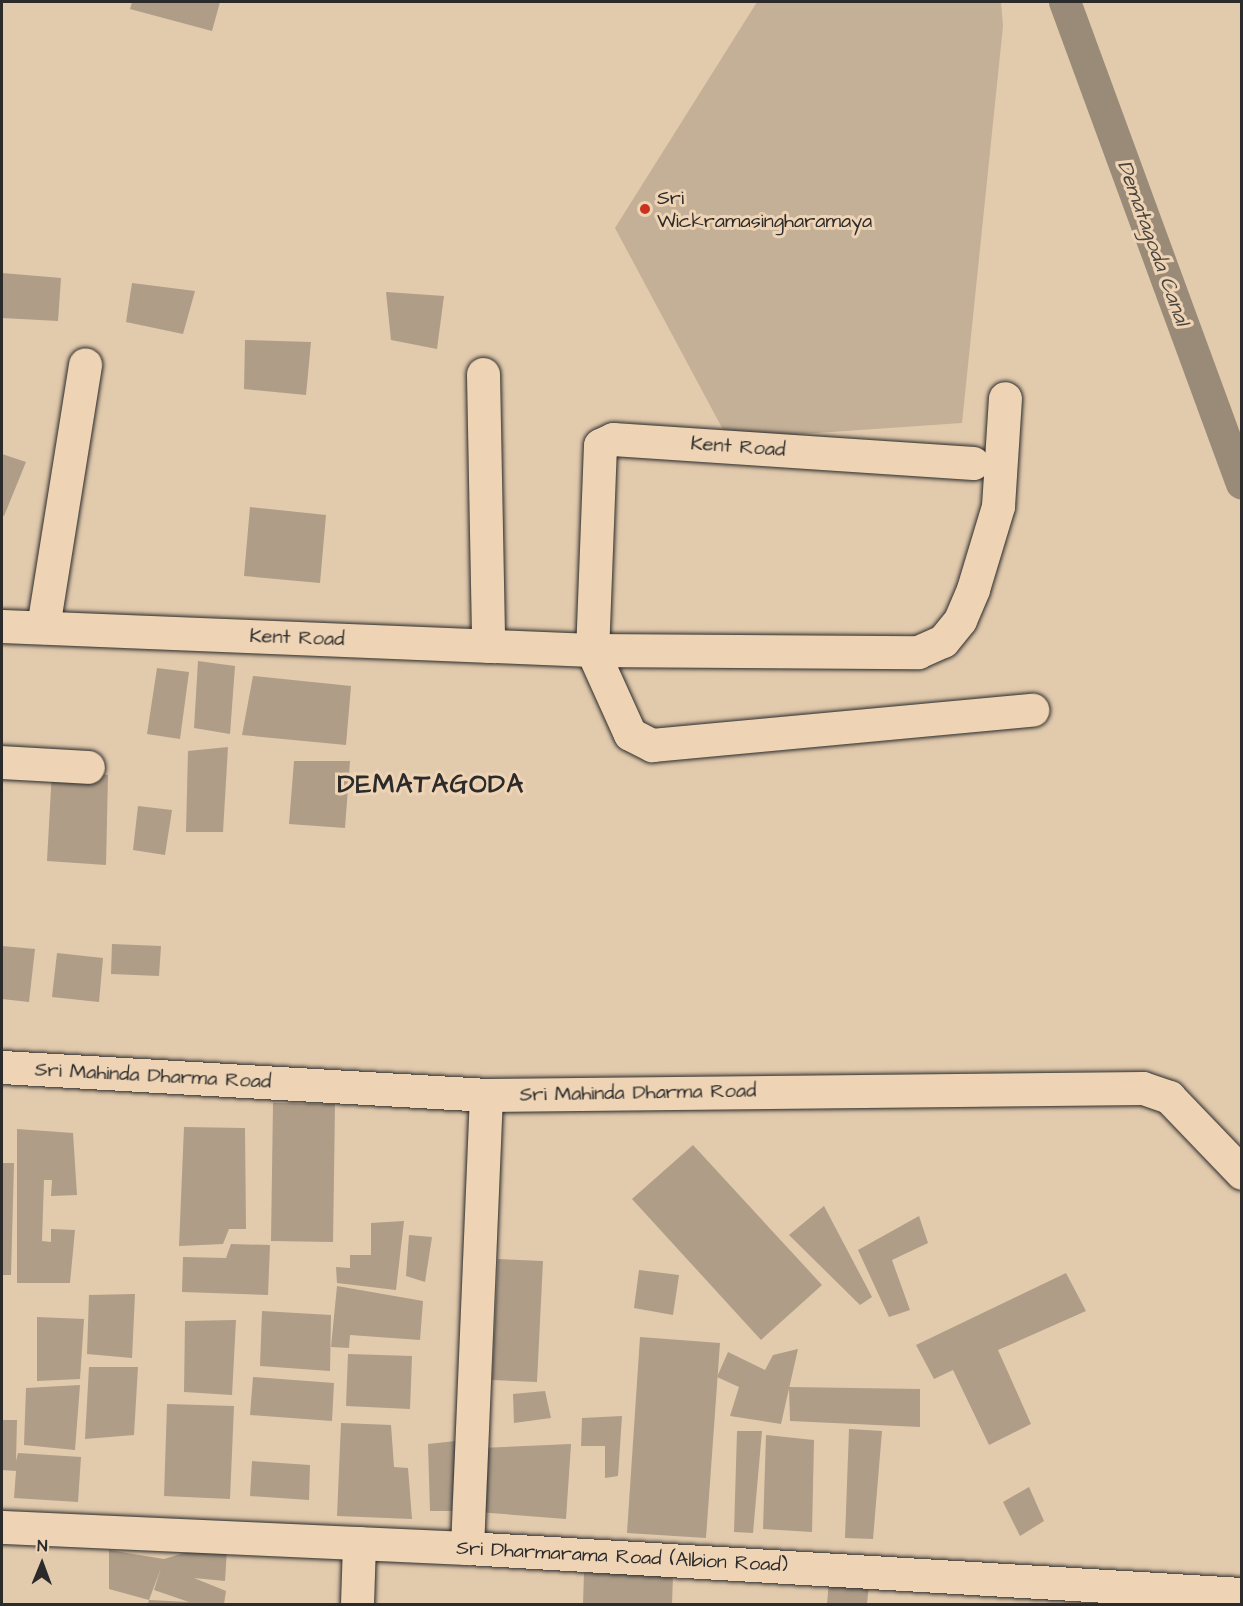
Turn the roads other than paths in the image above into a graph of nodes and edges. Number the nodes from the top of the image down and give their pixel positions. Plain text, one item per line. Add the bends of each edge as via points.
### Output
1 (85, 364) dead end
2 (483, 374) dead end
3 (1005, 398) dead end
4 (973, 463) dead end
5 (2, 626) edge
6 (43, 627) junction
7 (488, 646) junction
8 (592, 650) junction
9 (1032, 710) dead end
10 (2, 762) edge
11 (88, 767) dead end
12 (2, 1067) edge
13 (486, 1095) junction
14 (1242, 1173) edge
15 (2, 1527) edge
16 (359, 1543) junction
17 (466, 1548) junction
18 (1242, 1594) edge
19 (357, 1605) edge

1 - 6 street
2 - 7 street
3 - 8 street via 998,506 973,589 960,620 943,642 918,652
4 - 8 street, Kent Road via 613,439 600,445
5 - 6 street, Kent Road
6 - 7 street, Kent Road
7 - 8 street, Kent Road
8 - 9 street, Kent Road via 630,734 652,745
10 - 11 street
12 - 13 street, Sri Mahinda Dharma Road
13 - 14 street, Sri Mahinda Dharma Road via 1143,1088 1169,1097
13 - 17 street
15 - 16 street, Sri Dharmarama Road (Albion Road)
16 - 17 street, Sri Dharmarama Road (Albion Road)
16 - 19 street
17 - 18 street, Sri Dharmarama Road (Albion Road)

